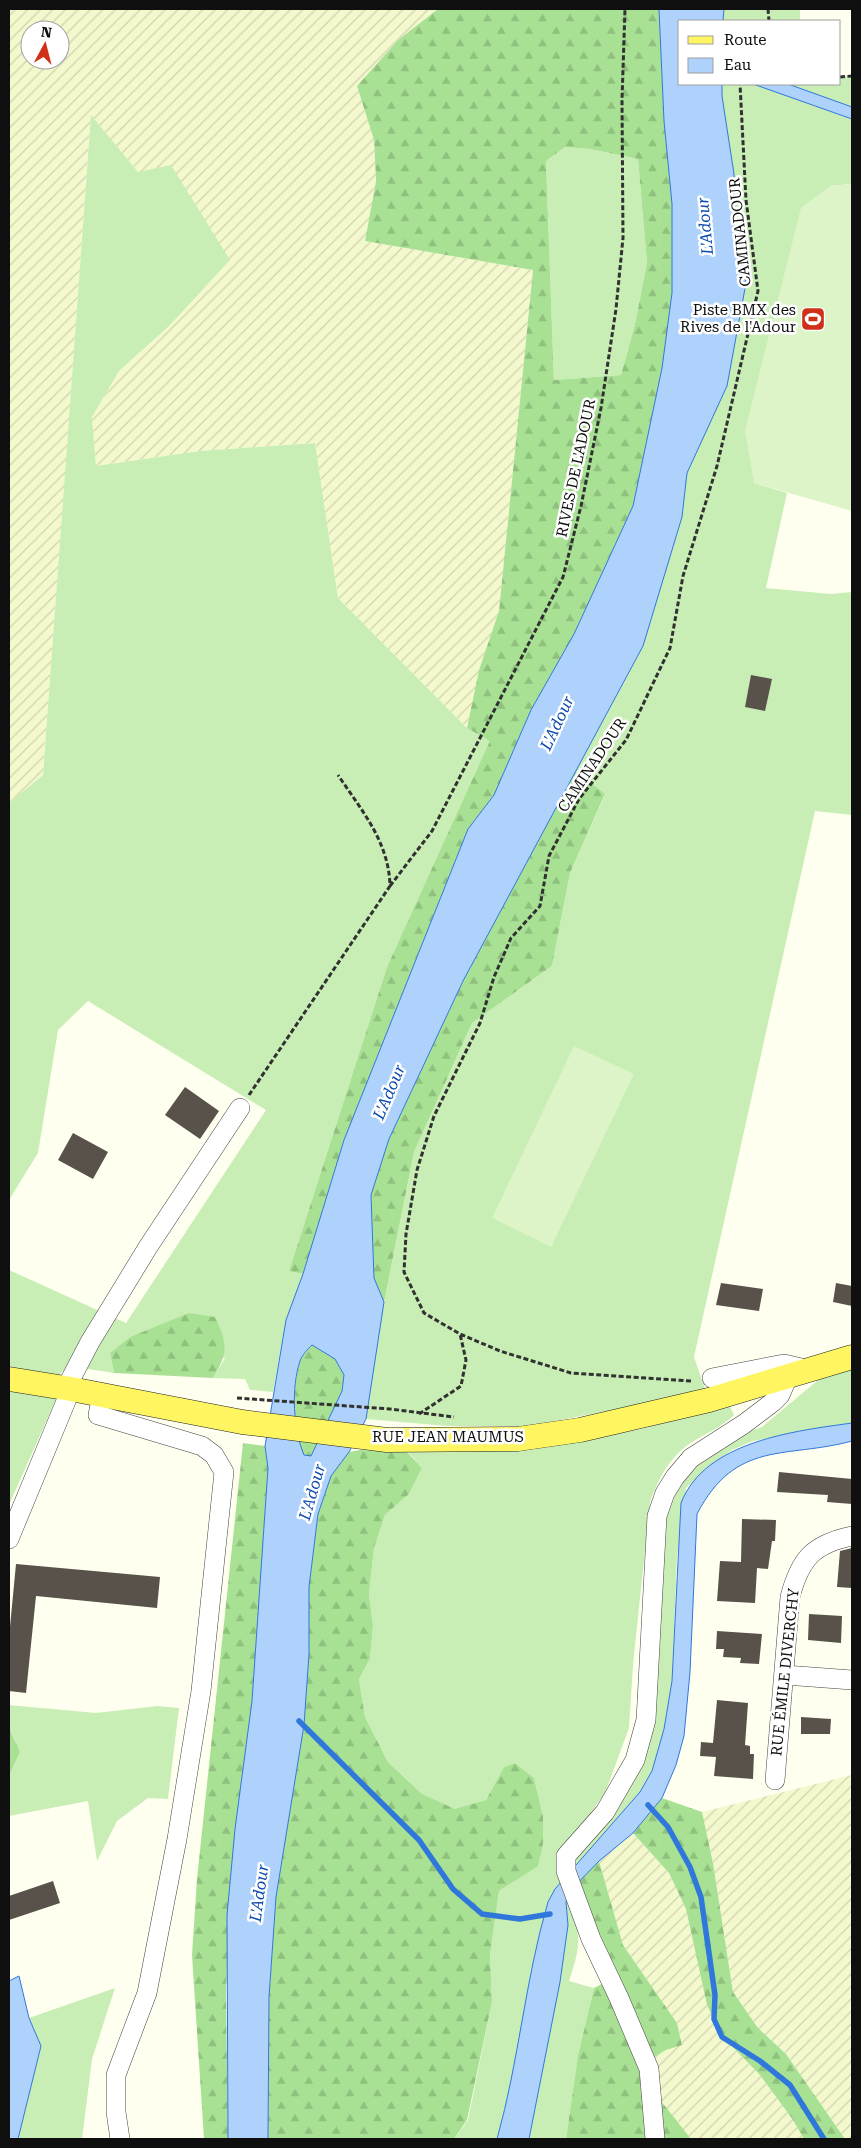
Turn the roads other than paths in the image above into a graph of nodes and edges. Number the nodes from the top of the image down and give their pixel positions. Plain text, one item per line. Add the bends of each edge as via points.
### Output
1 (240, 1108) road end
2 (852, 1357) edge
3 (811, 1370) junction
4 (712, 1378) road end
5 (787, 1378) junction
6 (9, 1379) edge
7 (69, 1388) junction
8 (102, 1395) junction
9 (852, 1536) edge
10 (9, 1539) edge
11 (785, 1674) junction
12 (852, 1680) edge
13 (775, 1780) dead end
14 (120, 2139) edge
15 (655, 2139) edge

1 - 7 street via 148,1247 90,1342
2 - 3 main road, RUE JEAN MAUMUS
3 - 4 street via 784,1364
3 - 5 main road, RUE JEAN MAUMUS
5 - 8 main road, RUE JEAN MAUMUS via 580,1430 518,1439 387,1440 242,1422
5 - 15 street via 780,1395 773,1402 691,1458 665,1493 657,1522 643,1728 635,1760 605,1812 566,1856 566,1871 591,1939 649,2068
6 - 7 main road, RUE JEAN MAUMUS
7 - 8 main road, RUE JEAN MAUMUS
7 - 10 street
8 - 14 street via 98,1415 202,1446 214,1455 224,1472 201,1691 177,1839 147,1994 116,2075
9 - 11 street, RUE ÉMILE DIVERCHY via 814,1550 796,1572 790,1597
11 - 12 street
11 - 13 street, RUE ÉMILE DIVERCHY

